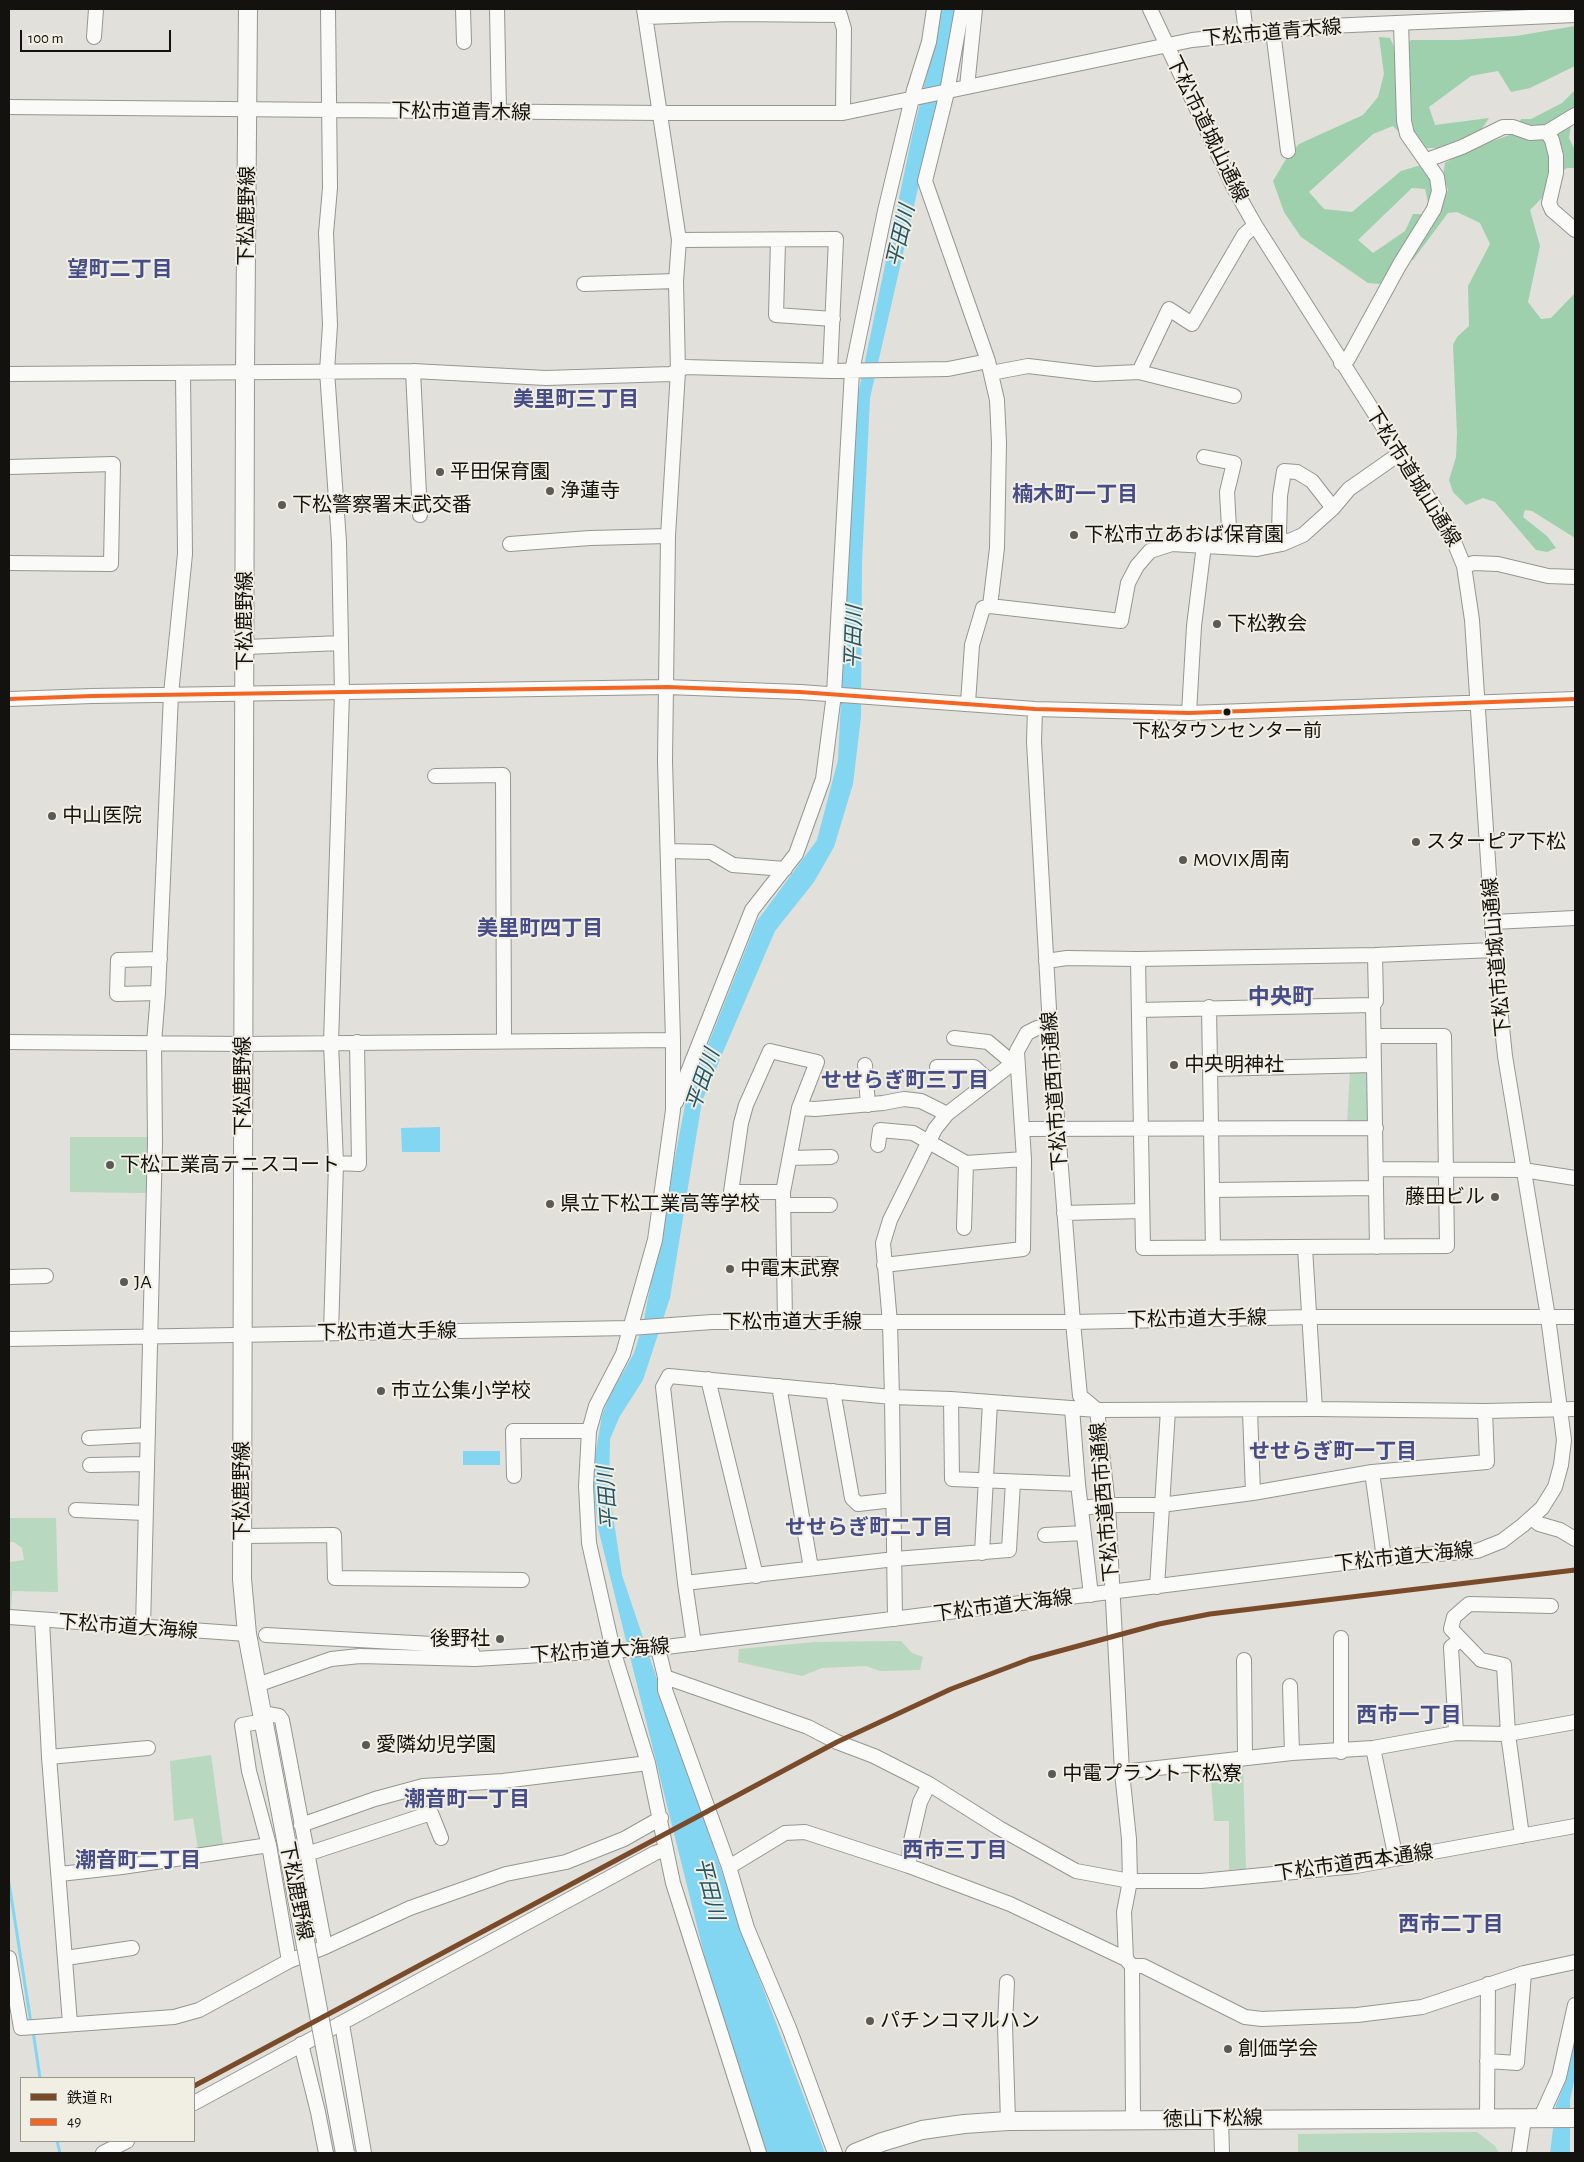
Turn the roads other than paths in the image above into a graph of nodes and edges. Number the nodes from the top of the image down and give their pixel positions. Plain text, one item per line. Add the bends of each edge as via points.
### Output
1 (96, 9) edge
2 (248, 9) edge
3 (328, 9) edge
4 (463, 9) edge
5 (497, 9) edge
6 (934, 9) edge
7 (962, 9) edge
8 (975, 9) edge
9 (1150, 9) edge
10 (1243, 9) edge
11 (645, 13) edge
12 (1575, 15) edge
13 (1401, 23) junction
14 (1273, 31) junction
15 (1246, 34) junction
16 (94, 37) dead end
17 (464, 42) dead end
18 (1166, 44) junction
19 (967, 87) junction
20 (945, 92) junction
21 (914, 99) junction
22 (9, 107) edge
23 (249, 110) junction
24 (329, 110) junction
25 (499, 112) junction
26 (844, 113) junction
27 (661, 114) junction
28 (1575, 115) edge
29 (1547, 132) junction
30 (1288, 152) dead end
31 (1427, 160) junction
32 (1572, 224) edge
33 (1255, 225) junction
34 (679, 240) junction
35 (778, 241) junction
36 (676, 280) junction
37 (584, 284) dead end
38 (833, 319) junction
39 (1341, 364) junction
40 (989, 367) junction
41 (245, 371) junction
42 (327, 371) junction
43 (413, 371) junction
44 (678, 371) junction
45 (830, 371) junction
46 (854, 371) junction
47 (1139, 372) junction
48 (9, 374) edge
49 (183, 374) junction
50 (1234, 396) dead end
51 (1399, 454) junction
52 (1204, 457) dead end
53 (9, 466) edge
54 (1333, 508) junction
55 (420, 515) dead end
56 (668, 536) junction
57 (510, 544) dead end
58 (1282, 544) junction
59 (1204, 545) junction
60 (1230, 546) junction
61 (9, 564) edge
62 (1464, 566) junction
63 (1575, 577) edge
64 (990, 606) junction
65 (341, 642) junction
66 (246, 647) junction
67 (668, 687) junction
68 (342, 693) junction
69 (171, 694) junction
70 (246, 694) junction
71 (837, 694) junction
72 (9, 699) edge
73 (1575, 699) edge
74 (1479, 702) junction
75 (968, 704) junction
76 (1035, 709) junction
77 (1189, 713) junction
78 (435, 776) dead end
79 (668, 851) junction
80 (784, 869) junction
81 (1575, 918) edge
82 (1493, 922) junction
83 (1494, 950) junction
84 (1375, 956) junction
85 (160, 959) junction
86 (1138, 959) junction
87 (1046, 961) junction
88 (158, 993) junction
89 (1373, 1006) junction
90 (1209, 1007) junction
91 (1139, 1010) junction
92 (1050, 1027) junction
93 (1374, 1036) junction
94 (954, 1038) dead end
95 (673, 1040) junction
96 (504, 1041) junction
97 (9, 1042) edge
98 (357, 1042) junction
99 (154, 1043) junction
100 (331, 1043) junction
101 (243, 1044) junction
102 (1015, 1057) junction
103 (865, 1065) dead end
104 (1374, 1065) junction
105 (937, 1067) dead end
106 (1211, 1069) junction
107 (990, 1081) junction
108 (868, 1105) junction
109 (799, 1108) junction
110 (673, 1110) junction
111 (947, 1114) junction
112 (1056, 1127) junction
113 (1142, 1127) junction
114 (1211, 1128) junction
115 (1376, 1128) junction
116 (1022, 1129) junction
117 (928, 1141) junction
118 (878, 1145) dead end
119 (831, 1157) dead end
120 (790, 1158) junction
121 (1024, 1159) junction
122 (336, 1163) junction
123 (966, 1163) junction
124 (1376, 1169) junction
125 (1446, 1170) junction
126 (1523, 1170) junction
127 (1575, 1178) edge
128 (1376, 1188) junction
129 (1213, 1190) junction
130 (783, 1199) junction
131 (830, 1205) dead end
132 (1142, 1211) junction
133 (1064, 1213) junction
134 (964, 1228) dead end
135 (1378, 1247) junction
136 (1213, 1248) junction
137 (1305, 1248) junction
138 (784, 1264) junction
139 (826, 1264) dead end
140 (884, 1265) junction
141 (46, 1276) dead end
142 (9, 1277) edge
143 (1575, 1316) edge
144 (1310, 1317) junction
145 (1548, 1317) junction
146 (785, 1322) junction
147 (1073, 1322) junction
148 (890, 1323) junction
149 (636, 1327) junction
150 (331, 1333) junction
151 (149, 1336) junction
152 (242, 1336) junction
153 (9, 1339) edge
154 (708, 1379) junction
155 (779, 1386) junction
156 (833, 1390) junction
157 (892, 1397) junction
158 (951, 1399) junction
159 (990, 1402) junction
160 (1072, 1408) junction
161 (1315, 1409) junction
162 (1561, 1409) junction
163 (1575, 1409) edge
164 (1097, 1410) junction
165 (1168, 1410) junction
166 (1250, 1410) junction
167 (1485, 1411) junction
168 (589, 1431) junction
169 (148, 1435) junction
170 (89, 1438) dead end
171 (147, 1464) junction
172 (90, 1465) dead end
173 (1372, 1472) junction
174 (514, 1476) dead end
175 (987, 1481) junction
176 (1013, 1482) junction
177 (1078, 1484) junction
178 (1253, 1493) junction
179 (893, 1500) junction
180 (1108, 1504) junction
181 (1162, 1505) junction
182 (1081, 1508) junction
183 (76, 1510) dead end
184 (145, 1513) junction
185 (1532, 1518) junction
186 (1084, 1533) junction
187 (1046, 1535) dead end
188 (242, 1536) junction
189 (1575, 1538) edge
190 (982, 1553) junction
191 (1384, 1558) junction
192 (895, 1559) junction
193 (811, 1568) junction
194 (756, 1576) junction
195 (522, 1580) dead end
196 (685, 1583) junction
197 (1157, 1587) junction
198 (1114, 1592) junction
199 (1091, 1595) junction
200 (1551, 1606) dead end
201 (9, 1617) edge
202 (895, 1619) junction
203 (42, 1620) junction
204 (142, 1628) junction
205 (247, 1634) junction
206 (266, 1635) dead end
207 (1341, 1638) dead end
208 (344, 1639) junction
209 (1460, 1640) junction
210 (694, 1644) junction
211 (658, 1648) junction
212 (617, 1651) junction
213 (344, 1658) junction
214 (475, 1659) junction
215 (1244, 1660) dead end
216 (665, 1677) junction
217 (257, 1685) junction
218 (1290, 1686) dead end
219 (263, 1717) junction
220 (1575, 1722) edge
221 (1456, 1733) junction
222 (1508, 1734) junction
223 (148, 1748) dead end
224 (1374, 1748) junction
225 (1341, 1752) junction
226 (1292, 1753) junction
227 (49, 1758) junction
228 (1245, 1758) junction
229 (648, 1763) junction
230 (1122, 1772) junction
231 (929, 1784) junction
232 (661, 1818) junction
233 (301, 1825) junction
234 (1575, 1826) edge
235 (1522, 1836) junction
236 (441, 1838) dead end
237 (269, 1845) junction
238 (666, 1850) junction
239 (307, 1854) junction
240 (1396, 1859) junction
241 (909, 1866) junction
242 (729, 1867) junction
243 (60, 1874) junction
244 (1130, 1881) junction
245 (325, 1947) junction
246 (132, 1948) dead end
247 (9, 1958) edge
248 (66, 1958) junction
249 (289, 1961) junction
250 (1575, 1962) edge
251 (1129, 1963) junction
252 (1524, 1973) junction
253 (1007, 1982) dead end
254 (1488, 1984) junction
255 (1575, 2005) edge
256 (13, 2012) edge
257 (70, 2023) junction
258 (342, 2024) junction
259 (301, 2044) junction
260 (1487, 2061) junction
261 (195, 2102) edge
262 (1487, 2118) junction
263 (1574, 2118) edge
264 (1221, 2119) junction
265 (1538, 2119) junction
266 (1134, 2120) junction
267 (1008, 2121) junction
268 (124, 2142) edge
269 (103, 2153) edge
270 (326, 2153) edge
271 (345, 2153) edge
272 (364, 2153) edge
273 (759, 2153) edge
274 (835, 2153) edge
275 (855, 2153) edge
276 (1222, 2153) edge
277 (1519, 2153) edge

1 - 16 street
2 - 23 main road, 下松鹿野線
3 - 24 street
4 - 17 street
5 - 25 street
6 - 21 street via 930,42
7 - 20 street
8 - 19 street
9 - 18 street
10 - 15 street
11 - 26 street via 840,15 844,28
11 - 27 street
12 - 13 street, 下松市道青木線
13 - 14 street, 下松市道青木線
13 - 31 street via 1404,121 1407,134
14 - 15 street, 下松市道青木線
14 - 30 street
15 - 18 street, 下松市道青木線
18 - 19 street, 下松市道青木線
18 - 33 street, 下松市道城山通線 via 1234,188
19 - 20 street, 下松市道青木線
20 - 21 street, 下松市道青木線
20 - 40 street via 924,181
21 - 26 street, 下松市道青木線
21 - 46 street via 885,211
22 - 23 street, 下松市道青木線
23 - 24 street, 下松市道青木線
23 - 41 main road, 下松鹿野線
24 - 25 street, 下松市道青木線
24 - 42 street via 330,188 326,234 330,325
25 - 27 street, 下松市道青木線
26 - 27 street, 下松市道青木線
27 - 34 street
28 - 29 street
29 - 31 street via 1530,133 1503,126
29 - 32 street via 1556,156 1556,174 1549,203 1552,210
31 - 39 street via 1437,177 1439,191 1436,204 1348,359
33 - 39 street, 下松市道城山通線
33 - 47 street via 1244,235 1192,324 1169,309
34 - 35 street
34 - 36 street
35 - 38 street via 776,315
35 - 38 street via 836,239
36 - 37 street
36 - 44 street
38 - 45 street
39 - 51 street, 下松市道城山通線
40 - 46 street
40 - 47 street via 1028,366 1095,374
40 - 64 street via 997,400 999,442 997,548
41 - 42 street
41 - 49 street
41 - 66 main road, 下松鹿野線
42 - 43 street
42 - 65 street via 339,542
43 - 44 street via 546,378 671,374
43 - 55 street
44 - 45 street via 685,367
44 - 56 street
45 - 46 street
46 - 71 street
47 - 50 street
48 - 49 street
49 - 69 street via 185,554
51 - 54 street via 1349,489
51 - 62 street, 下松市道城山通線 via 1450,532
52 - 60 street via 1234,463 1227,492
53 - 61 street via 113,464 111,564
54 - 58 street via 1302,536
54 - 58 street via 1312,480 1297,472 1284,471 1280,496 1279,533
56 - 57 street
56 - 67 street
58 - 60 street via 1257,549
59 - 60 street
59 - 64 street via 1172,544 1150,551 1128,583 1120,621
59 - 77 street via 1194,626
62 - 63 street via 1498,564 1548,576
62 - 74 street, 下松市道城山通線
64 - 75 street via 982,608 972,645
65 - 66 street
65 - 68 street
66 - 70 main road, 下松鹿野線
67 - 68 street
67 - 71 street
67 - 79 street
68 - 70 street
68 - 100 street
69 - 70 street
69 - 72 street
69 - 85 street
70 - 101 main road, 下松鹿野線
71 - 75 street
71 - 80 street via 823,780 796,854
73 - 74 street
74 - 77 street
74 - 82 street, 下松市道城山通線
75 - 76 street
76 - 77 street
76 - 87 street, 下松市道西市通線
78 - 96 street via 503,775
79 - 80 street via 711,852 733,865
79 - 95 street
80 - 110 street via 752,910
81 - 82 street
82 - 83 street, 下松市道城山通線
83 - 84 street
83 - 126 street, 下松市道城山通線
84 - 86 street
84 - 89 street via 1376,1001
85 - 88 street
85 - 88 street via 118,960 117,994
86 - 87 street via 1067,958
86 - 91 street
87 - 92 street, 下松市道西市通線
88 - 99 street
89 - 90 street
89 - 93 street
90 - 91 street
90 - 106 street
91 - 113 street
92 - 102 street via 1027,1033
92 - 112 street, 下松市道西市通線
93 - 104 street
93 - 125 street via 1444,1036
94 - 102 street via 988,1042
95 - 96 street
95 - 110 street
96 - 98 street
97 - 99 street
98 - 100 street
98 - 122 street via 359,1164
99 - 101 street
99 - 151 street via 155,1143
100 - 101 street
100 - 122 street
101 - 152 main road, 下松鹿野線
102 - 107 street
102 - 116 street
103 - 108 street
104 - 106 street
104 - 115 street
105 - 107 street via 974,1068
106 - 114 street
107 - 111 street
108 - 109 street
108 - 111 street via 904,1099 921,1101
109 - 120 street
109 - 130 street via 817,1062 770,1051 746,1105 730,1192
110 - 149 street via 655,1240
111 - 117 street
112 - 113 street
112 - 116 street
112 - 133 street, 下松市道西市通線
113 - 114 street
113 - 132 street
114 - 115 street
114 - 129 street
115 - 124 street
116 - 121 street
117 - 118 street via 913,1133 880,1130
117 - 123 street
117 - 140 street via 890,1220 883,1243
119 - 120 street
120 - 130 street
121 - 123 street
121 - 140 street via 1022,1249
122 - 150 street
123 - 134 street
124 - 125 street
124 - 128 street
125 - 126 street
125 - 135 street via 1446,1246
126 - 127 street
126 - 145 street, 下松市道城山通線
128 - 129 street
128 - 135 street
129 - 136 street
130 - 131 street
130 - 138 street
132 - 133 street
132 - 136 street via 1143,1248
133 - 147 street, 下松市道西市通線
135 - 137 street
136 - 137 street
137 - 144 street
138 - 139 street
138 - 146 street
140 - 148 street
141 - 142 street
143 - 145 street, 下松市道大手線
144 - 145 street, 下松市道大手線
144 - 147 street, 下松市道大手線
144 - 161 street
145 - 162 street, 下松市道大海線
146 - 148 street, 下松市道大手線
146 - 149 street, 下松市道大手線
147 - 148 street, 下松市道大手線
147 - 164 street, 下松市道西市通線 via 1080,1396
148 - 157 street
149 - 150 street, 下松市道大手線
149 - 168 street via 596,1406
150 - 152 street, 下松市道大手線
151 - 152 street, 下松市道大手線
151 - 153 street, 下松市道大手線
151 - 169 street
152 - 188 main road, 下松鹿野線
154 - 155 street
154 - 194 street
154 - 196 street via 669,1376 663,1387
155 - 156 street
155 - 193 street
156 - 157 street
156 - 179 street via 852,1498 858,1504
157 - 158 street
157 - 179 street
158 - 159 street
158 - 175 street via 952,1479
159 - 160 street
159 - 175 street
160 - 164 street
160 - 177 street
161 - 166 street
161 - 167 street
162 - 163 street
162 - 167 street
162 - 185 street, 下松市道大海線 via 1564,1440 1555,1487
164 - 165 street
164 - 180 street, 下松市道西市通線
165 - 166 street
165 - 181 street
166 - 178 street
167 - 173 street via 1487,1462
168 - 174 street via 513,1431
168 - 212 street via 586,1486 588,1543
169 - 170 street
169 - 171 street
171 - 172 street
171 - 184 street
173 - 178 street
173 - 191 street
175 - 176 street
175 - 190 street
176 - 177 street
176 - 190 street via 1009,1550
177 - 182 street
178 - 181 street
179 - 192 street
180 - 181 street
180 - 182 street
180 - 198 street, 下松市道西市通線
181 - 197 street
182 - 186 street
183 - 184 street
184 - 204 street
185 - 189 street
185 - 191 street, 下松市道大海線 via 1502,1541 1477,1551
186 - 187 street
186 - 199 street
188 - 195 street via 334,1535 335,1578
188 - 205 main road, 下松鹿野線
190 - 192 street
191 - 197 street, 下松市道大海線
192 - 193 street
192 - 202 street
193 - 194 street
194 - 196 street
196 - 210 street
197 - 198 street, 下松市道大海線
198 - 199 street, 下松市道大海線
198 - 230 street, 下松市道西市通線
199 - 202 street, 下松市道大海線
200 - 209 street via 1469,1604 1454,1617 1451,1629
201 - 203 street, 下松市道大海線
202 - 210 street, 下松市道大海線
203 - 204 street, 下松市道大海線
203 - 227 street
204 - 205 street, 下松市道大海線
205 - 217 main road, 下松鹿野線
206 - 208 street
207 - 225 street
208 - 213 street
208 - 214 street via 469,1646
209 - 221 street via 1451,1647
209 - 222 street via 1481,1660 1504,1665
210 - 211 street, 下松市道大海線
211 - 212 street, 下松市道大海線
211 - 216 street
212 - 214 street, 下松市道大海線
212 - 229 street
213 - 214 street, 下松市道大海線
213 - 217 street, 下松市道大海線 via 303,1667
215 - 228 street
216 - 231 street, 下松市道大海線 via 808,1727
216 - 242 street via 665,1690
217 - 219 main road, 下松鹿野線
218 - 226 street
219 - 233 street via 279,1716 282,1720
219 - 237 street via 242,1725 249,1771
219 - 271 main road, 下松鹿野線, bridge
220 - 222 street
221 - 222 street
221 - 224 street
222 - 235 street
223 - 227 street
224 - 225 street
224 - 240 street
225 - 226 street
226 - 228 street
227 - 243 street
228 - 230 street
229 - 232 street
229 - 233 street via 503,1781 423,1786
230 - 244 street, 下松市道西市通線
231 - 241 street via 920,1802 910,1845
231 - 244 street, 下松市道大海線 via 1059,1863 1076,1871
232 - 238 street
232 - 245 street via 624,1839 566,1862 506,1874 419,1905
233 - 239 street
234 - 235 street, 下松市道西本通線
235 - 240 street, 下松市道西本通線
236 - 239 street via 431,1813
237 - 243 street
237 - 249 street
238 - 258 street via 655,1853
238 - 273 street via 673,1883
239 - 245 street
240 - 244 street, 下松市道西本通線 via 1201,1881
241 - 242 street via 805,1832 785,1833
241 - 251 street via 1010,1904
242 - 274 street via 747,1928 789,2028
243 - 248 street
244 - 251 street, 下松市道西市通線 via 1124,1912
245 - 249 street
246 - 248 street
247 - 256 street
248 - 257 street
249 - 257 street via 199,2010 174,2017
250 - 252 street
251 - 254 street via 1143,1966 1245,2017 1262,2019 1357,2015 1422,2007
251 - 266 street, 下松市道西市通線
252 - 254 street
252 - 260 street via 1517,2062
253 - 267 street
254 - 260 street
255 - 265 street via 1559,2077
256 - 257 street via 21,2028
258 - 259 street
258 - 272 street
259 - 261 street
259 - 270 street
260 - 262 street
262 - 264 main road, 徳山下松線
262 - 265 main road, 徳山下松線
263 - 265 main road, 徳山下松線
264 - 266 main road, 徳山下松線
264 - 276 street
265 - 277 street
266 - 267 main road, 徳山下松線
267 - 275 main road, 徳山下松線 via 922,2130
268 - 269 street

